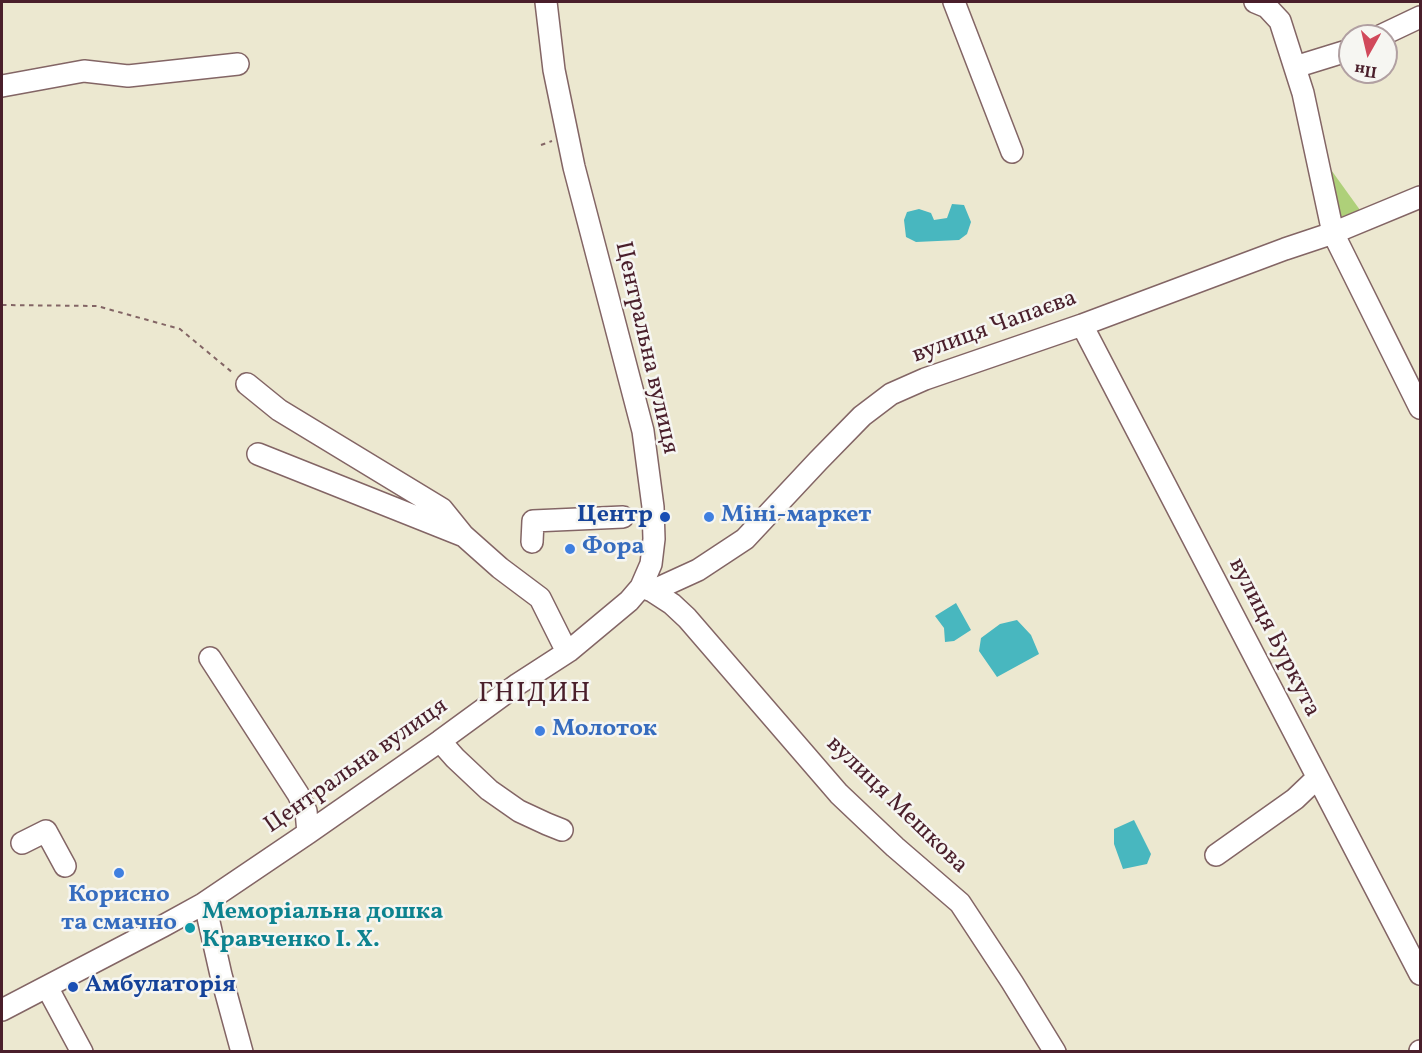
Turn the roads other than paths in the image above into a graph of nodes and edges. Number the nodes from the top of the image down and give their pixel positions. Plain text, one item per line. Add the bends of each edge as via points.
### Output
1 (546, 2) edge
2 (954, 2) edge
3 (1255, 2) edge
4 (1279, 11) edge
5 (1420, 17) edge
6 (1398, 27) edge
7 (1338, 54) edge
8 (238, 64) dead end
9 (1295, 67) junction
10 (2, 86) edge
11 (1012, 152) dead end
12 (1420, 197) edge
13 (1333, 233) junction
14 (1082, 325) junction
15 (247, 384) road end
16 (1420, 408) edge
17 (258, 454) dead end
18 (623, 517) dead end
19 (464, 536) junction
20 (532, 542) dead end
21 (646, 589) junction
22 (569, 651) junction
23 (210, 658) dead end
24 (440, 741) junction
25 (1317, 778) junction
26 (562, 830) dead end
27 (308, 833) junction
28 (22, 843) dead end
29 (1216, 855) dead end
30 (65, 866) dead end
31 (203, 904) junction
32 (1420, 974) edge
33 (47, 987) junction
34 (2, 1010) edge
35 (82, 1052) edge
36 (242, 1052) edge
37 (1055, 1052) edge

1 - 21 street, Центральна вулиця via 554,70 574,167 643,431 654,539
2 - 11 street
3 - 4 street
4 - 9 street
5 - 6 street
7 - 9 street
8 - 10 street via 128,76 84,71
9 - 13 street
12 - 13 street, вулиця Чапаєва
13 - 14 street, вулиця Чапаєва
13 - 16 street
14 - 21 street, вулиця Чапаєва via 891,394 862,416 745,538 698,570
14 - 25 street, вулиця Буркута
15 - 19 street via 279,410 442,509
17 - 19 street
18 - 20 street via 533,521
19 - 22 street via 540,598
21 - 22 street, Центральна вулиця
21 - 37 street, вулиця Мешкова via 687,618 838,794 960,903
22 - 24 street, Центральна вулиця
23 - 27 street via 298,794 306,811
24 - 26 street via 489,790 519,811
24 - 27 street, Центральна вулиця
25 - 29 street via 1295,800
25 - 32 street, вулиця Буркута
27 - 31 street, Центральна вулиця
28 - 30 street via 46,831
31 - 33 street, Центральна вулиця
31 - 36 street
33 - 34 street, Центральна вулиця
33 - 35 street

